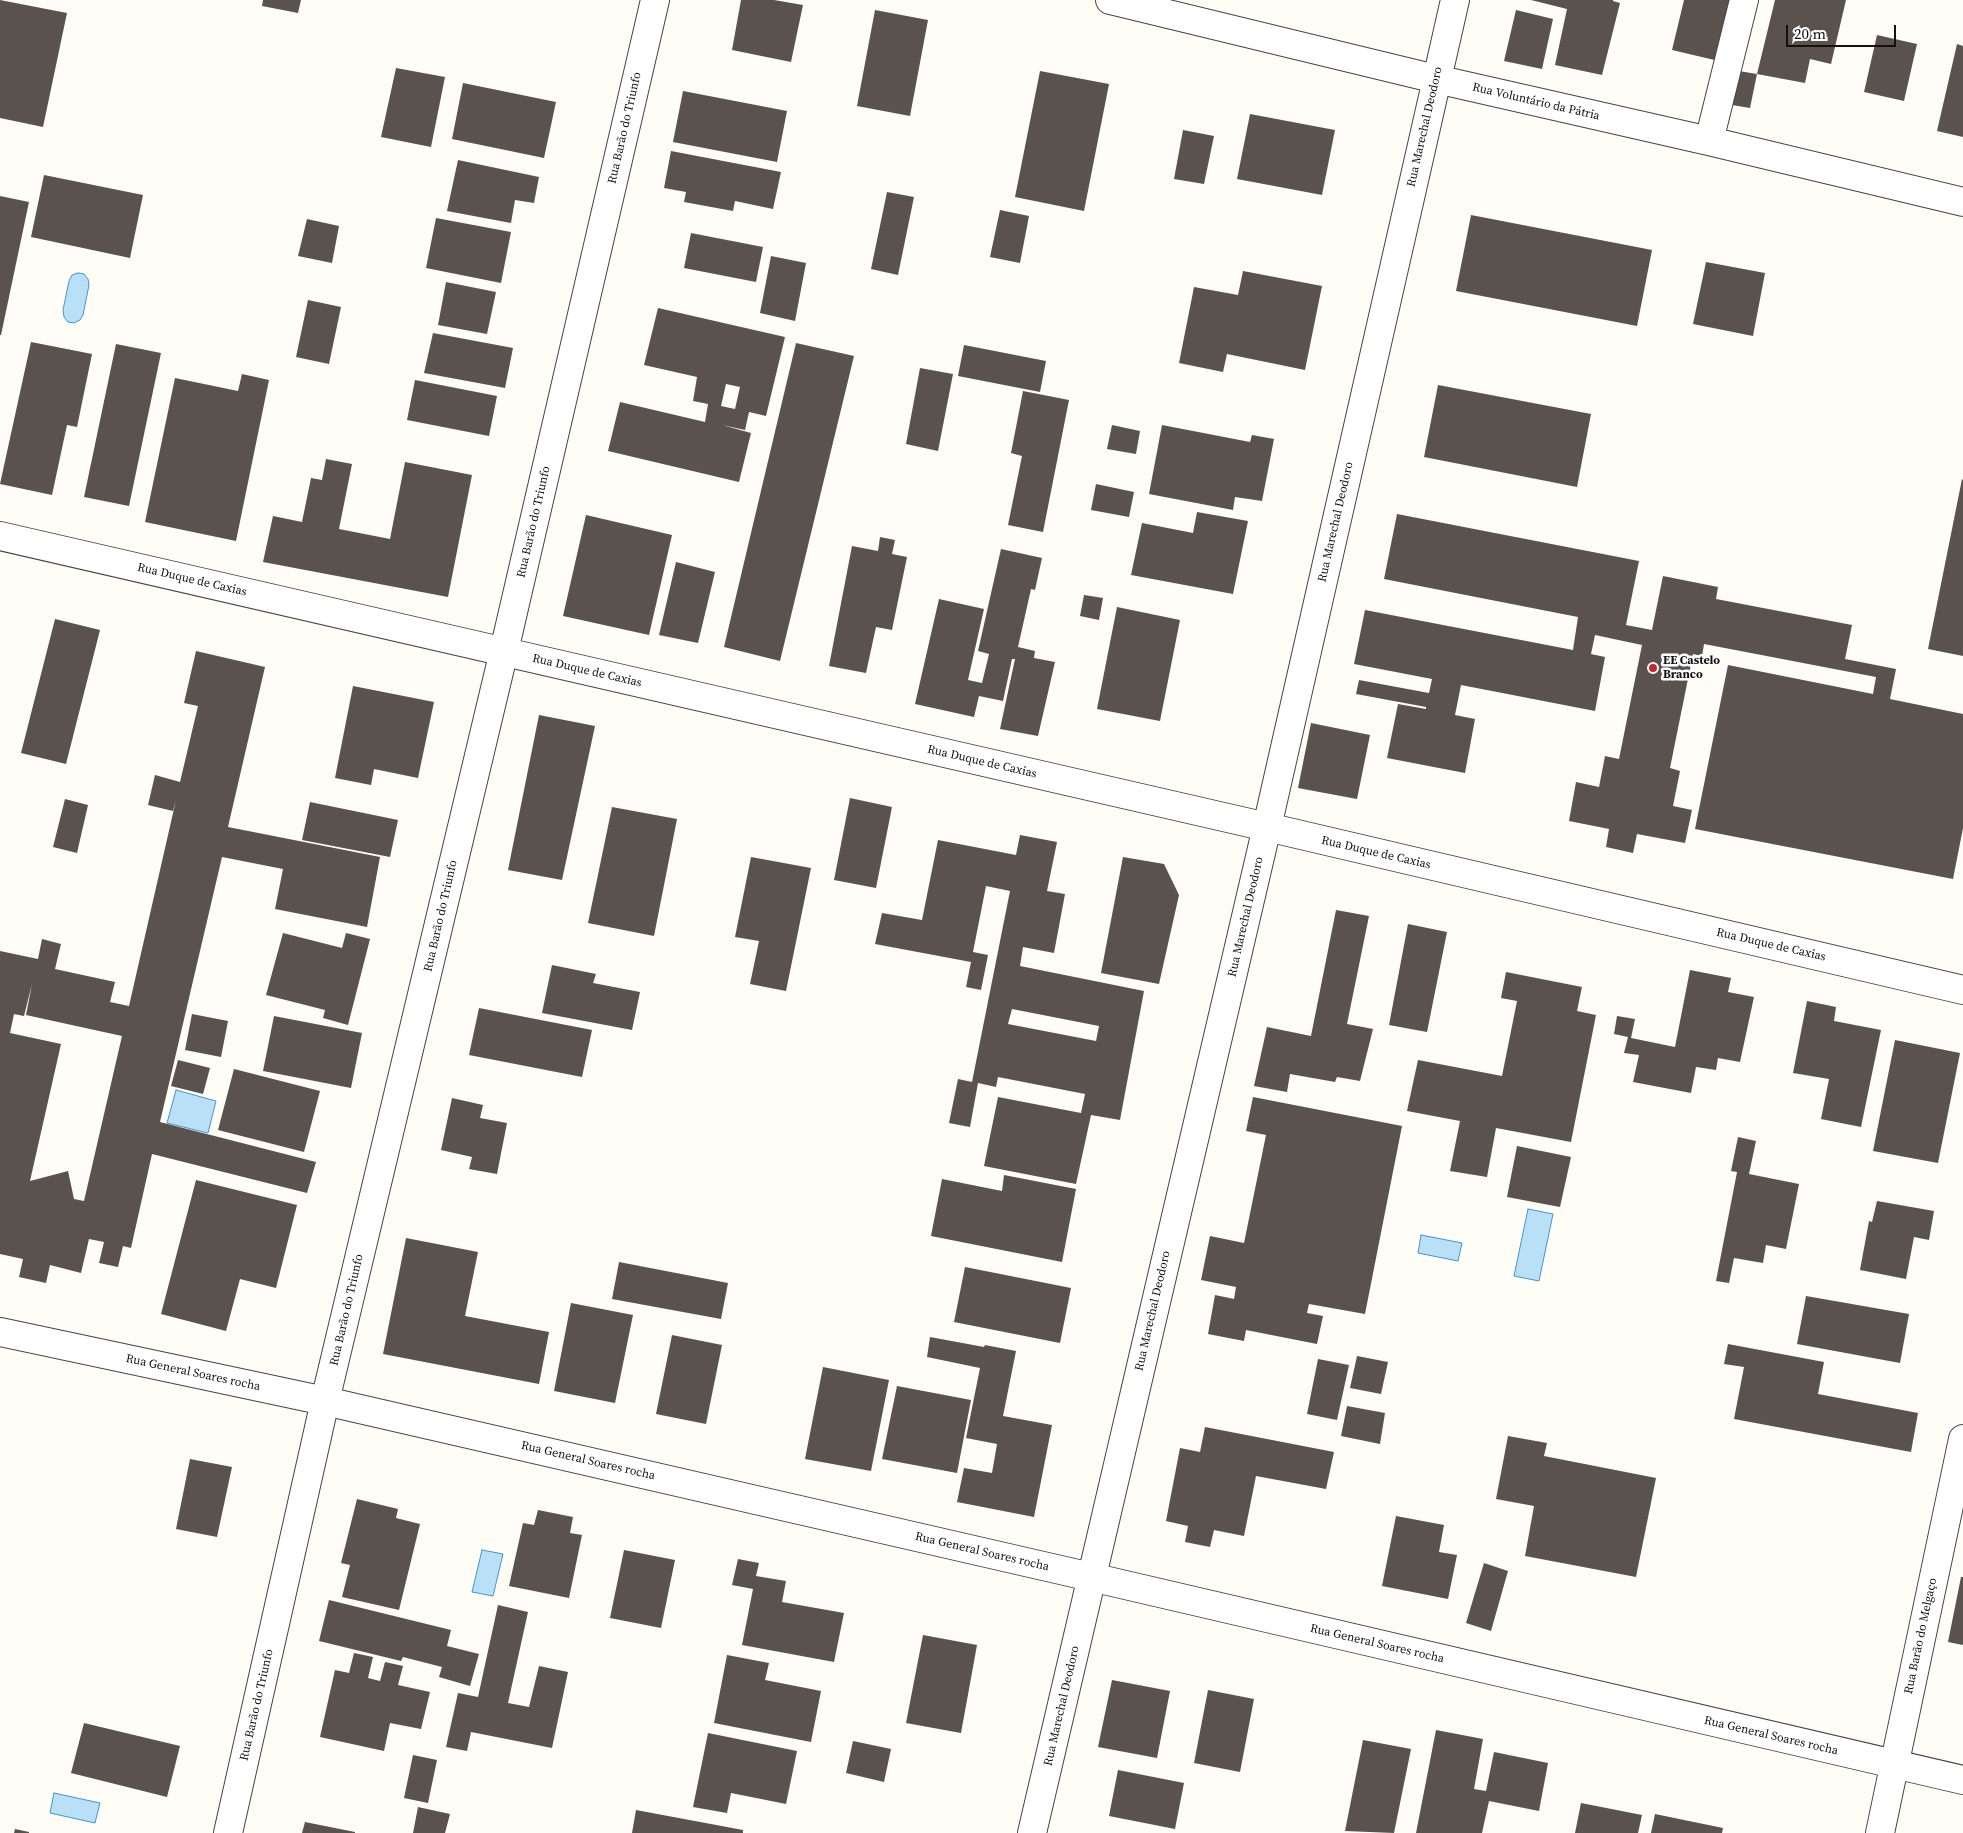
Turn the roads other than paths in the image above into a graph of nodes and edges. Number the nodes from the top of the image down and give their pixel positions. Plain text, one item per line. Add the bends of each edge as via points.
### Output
1 (654, 0) edge
2 (1110, 0) edge
3 (1455, 0) edge
4 (1744, 0) edge
5 (1436, 80) junction
6 (1709, 141) junction
7 (1963, 202) edge
8 (0, 536) edge
9 (504, 652) junction
10 (1266, 827) junction
11 (1963, 990) edge
12 (0, 1332) edge
13 (325, 1401) junction
14 (1963, 1439) edge
15 (1092, 1577) junction
16 (1894, 1765) junction
17 (1963, 1780) edge
18 (228, 1833) edge
19 (1032, 1833) edge
20 (1880, 1833) edge

1 - 9 street, Rua Barão do Triunfo
2 - 5 street, Rua Voluntário da Pátria
3 - 5 street, Rua Marechal Deodoro
4 - 6 street
5 - 6 street, Rua Voluntário da Pátria
5 - 10 street, Rua Marechal Deodoro
6 - 7 street, Rua Voluntário da Pátria
8 - 9 street, Rua Duque de Caxias
9 - 10 street, Rua Duque de Caxias
9 - 13 street, Rua Barão do Triunfo
10 - 11 street, Rua Duque de Caxias
10 - 15 street, Rua Marechal Deodoro
12 - 13 street, Rua General Soares rocha
13 - 15 street, Rua General Soares rocha
13 - 18 street, Rua Barão do Triunfo
14 - 16 street, Rua Barão do Melgaço
15 - 16 street, Rua General Soares rocha
15 - 19 street, Rua Marechal Deodoro
16 - 17 street, Rua General Soares rocha
16 - 20 street, Rua Barão do Melgaço

